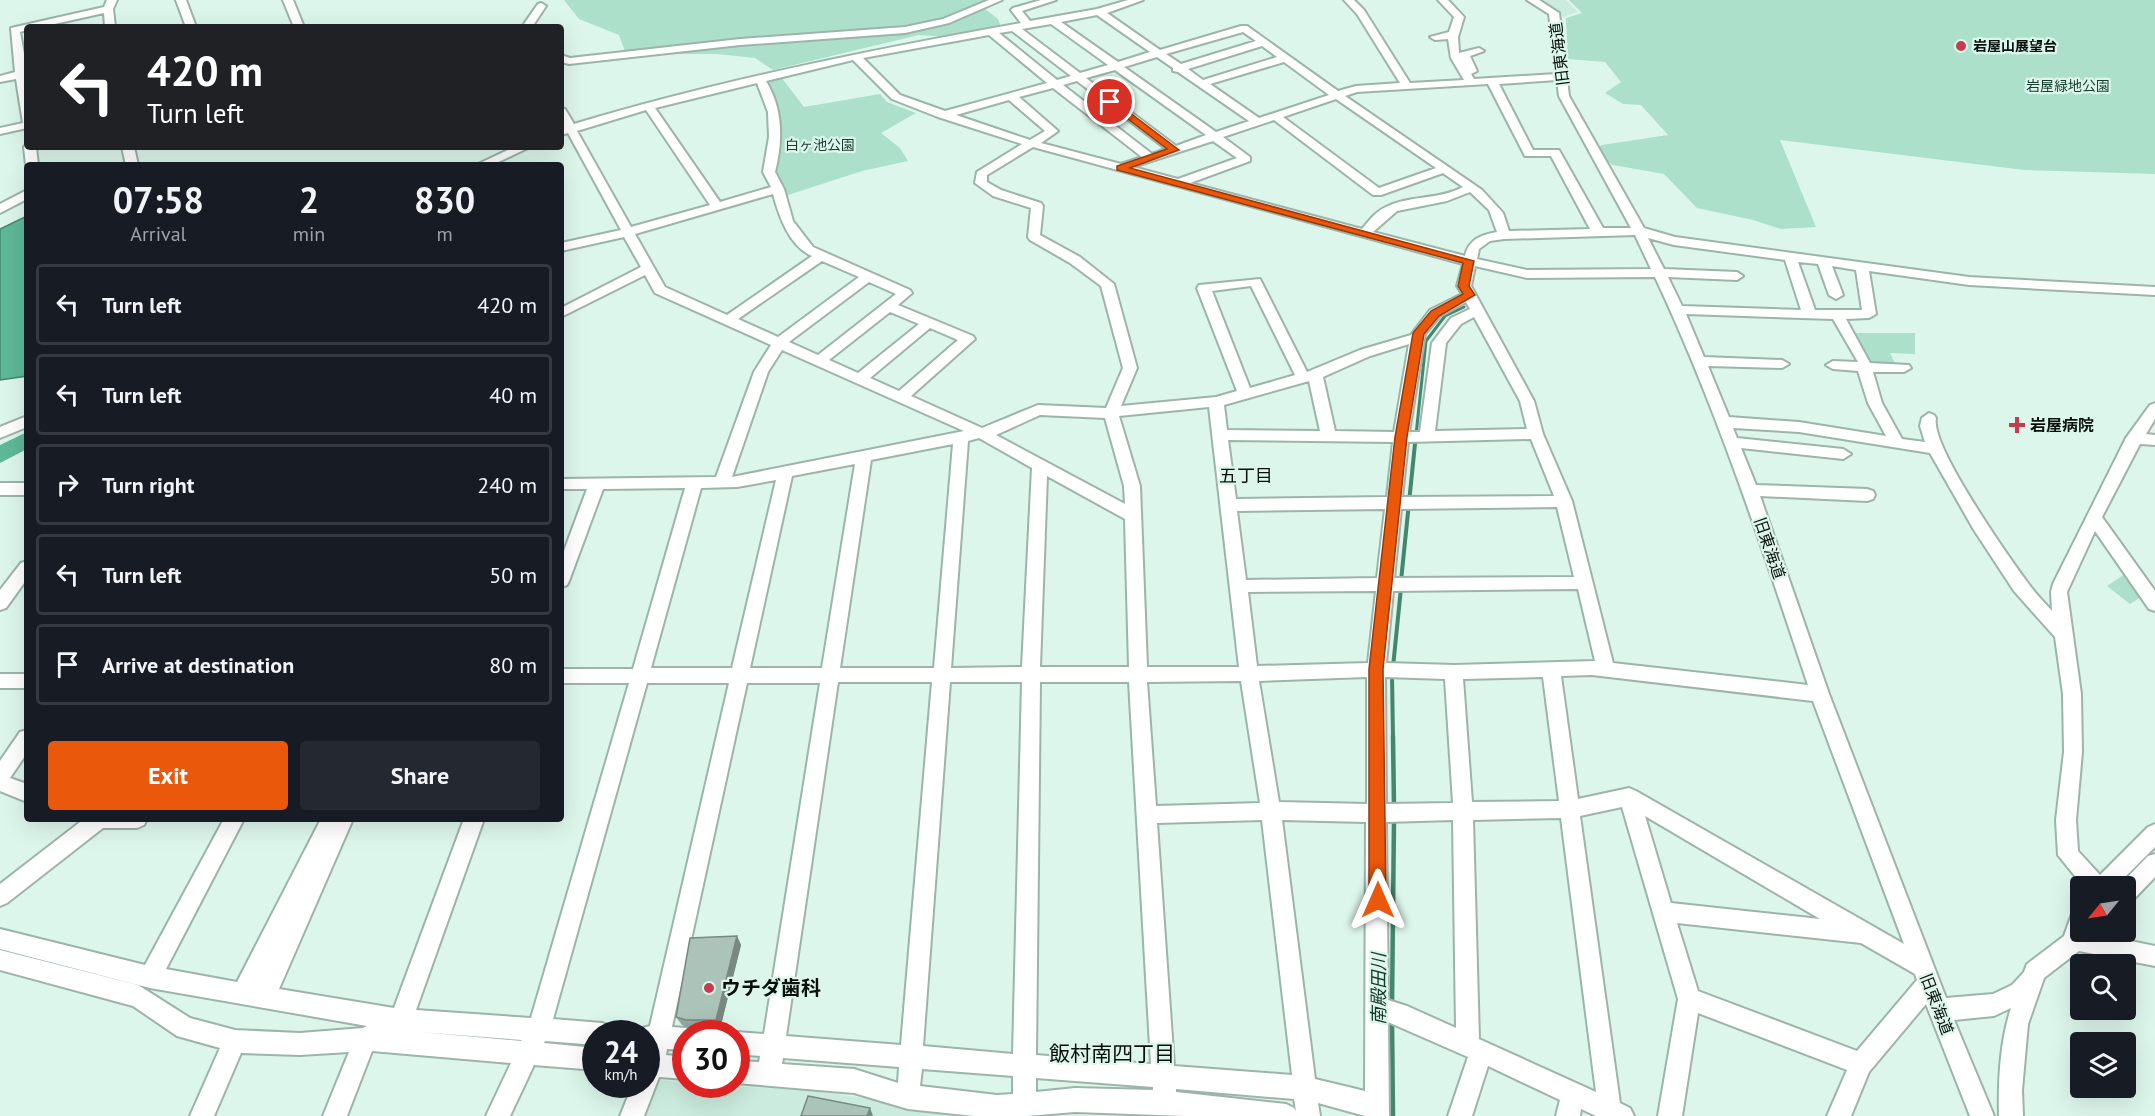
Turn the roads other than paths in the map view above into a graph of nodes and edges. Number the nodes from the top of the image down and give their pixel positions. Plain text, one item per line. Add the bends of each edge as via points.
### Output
1 (181, 0) edge
2 (288, 0) edge
3 (997, 0) edge
4 (1051, 0) edge
5 (1138, 0) edge
6 (1349, 0) edge
7 (1443, 0) edge
8 (1532, 0) edge
9 (110, 5) edge
10 (541, 6) dead end
11 (1099, 12) junction
12 (963, 15) junction
13 (1054, 21) junction
14 (65, 23) edge
15 (110, 24) edge
16 (190, 24) edge
17 (298, 24) edge
18 (529, 24) edge
19 (1028, 25) junction
20 (1013, 27) junction
21 (24, 29) edge
22 (987, 32) junction
23 (1453, 35) junction
24 (1435, 37) dead end
25 (1264, 42) junction
26 (22, 48) edge
27 (1479, 51) dead end
28 (1155, 53) junction
29 (855, 56) junction
30 (1285, 58) junction
31 (564, 59) edge
32 (1117, 65) junction
33 (1177, 69) junction
34 (24, 74) edge
35 (1078, 77) junction
36 (1562, 77) junction
37 (0, 79) edge
38 (760, 79) junction
39 (1492, 81) junction
40 (1475, 82) junction
41 (1055, 84) junction
42 (1200, 84) junction
43 (1407, 86) junction
44 (1335, 94) junction
45 (1011, 96) junction
46 (649, 107) junction
47 (942, 115) junction
48 (1275, 116) junction
49 (1257, 122) junction
50 (24, 124) edge
51 (566, 130) edge
52 (0, 131) edge
53 (1216, 136) junction
54 (1033, 144) junction
55 (518, 150) edge
56 (1174, 150) junction
57 (1150, 158) junction
58 (493, 162) edge
59 (1120, 168) junction
60 (1445, 169) junction
61 (1178, 183) junction
62 (1471, 187) junction
63 (778, 189) junction
64 (24, 196) edge
65 (717, 206) junction
66 (0, 209) edge
67 (1639, 231) junction
68 (628, 232) junction
69 (1599, 232) junction
70 (1364, 233) junction
71 (1504, 235) junction
72 (564, 246) edge
73 (820, 256) junction
74 (1790, 257) junction
75 (1468, 261) junction
76 (1824, 262) junction
77 (1862, 267) junction
78 (648, 268) junction
79 (1659, 273) junction
80 (1737, 276) dead end
81 (867, 277) junction
82 (2155, 291) edge
83 (1836, 295) dead end
84 (1474, 303) junction
85 (888, 306) junction
86 (1677, 310) junction
87 (564, 311) edge
88 (1809, 313) junction
89 (1837, 315) junction
90 (728, 320) junction
91 (928, 323) junction
92 (1418, 337) junction
93 (779, 343) junction
94 (819, 361) junction
95 (1699, 361) junction
96 (1782, 364) dead end
97 (1864, 364) junction
98 (1833, 365) dead end
99 (1904, 368) dead end
100 (1309, 376) junction
101 (860, 379) junction
102 (1246, 395) junction
103 (901, 397) junction
104 (1216, 402) junction
105 (2155, 408) edge
106 (1111, 412) junction
107 (1929, 418) dead end
108 (1724, 422) junction
109 (24, 423) edge
110 (0, 433) edge
111 (981, 433) junction
112 (1220, 435) junction
113 (1328, 435) junction
114 (1536, 435) junction
115 (1414, 436) junction
116 (960, 437) junction
117 (2134, 438) junction
118 (2155, 440) edge
119 (1896, 441) junction
120 (1731, 442) junction
121 (1935, 448) junction
122 (1844, 454) dead end
123 (864, 456) junction
124 (1040, 465) junction
125 (785, 472) junction
126 (695, 482) junction
127 (722, 482) junction
128 (564, 483) edge
129 (597, 483) junction
130 (0, 489) edge
131 (24, 489) edge
132 (1750, 489) junction
133 (1867, 495) dead end
134 (1564, 501) junction
135 (1404, 504) junction
136 (1228, 505) junction
137 (1133, 516) junction
138 (2094, 518) junction
139 (24, 571) edge
140 (564, 573) edge
141 (1584, 583) junction
142 (1238, 586) junction
143 (1395, 586) junction
144 (0, 603) edge
145 (2155, 604) edge
146 (2063, 635) junction
147 (1551, 669) junction
148 (1386, 670) junction
149 (1606, 670) junction
150 (1454, 672) junction
151 (1031, 674) junction
152 (1138, 674) junction
153 (1249, 674) junction
154 (740, 675) junction
155 (830, 675) junction
156 (941, 675) junction
157 (564, 676) edge
158 (641, 676) junction
159 (0, 681) edge
160 (24, 681) edge
161 (1820, 694) junction
162 (24, 742) edge
163 (0, 777) edge
164 (0, 783) edge
165 (24, 792) edge
166 (1629, 797) junction
167 (1570, 809) junction
168 (1463, 810) junction
169 (1271, 811) junction
170 (1388, 813) junction
171 (1147, 815) junction
172 (95, 822) edge
173 (232, 822) edge
174 (330, 822) edge
175 (341, 822) edge
176 (473, 822) edge
177 (2155, 833) edge
178 (2155, 863) edge
179 (2087, 876) edge
180 (2113, 876) edge
181 (2136, 883) edge
182 (0, 896) edge
183 (1662, 912) junction
184 (1867, 934) junction
185 (0, 939) edge
186 (2072, 942) edge
187 (2102, 942) edge
188 (2155, 956) edge
189 (0, 960) edge
190 (2035, 971) junction
191 (1926, 975) junction
192 (150, 977) junction
193 (254, 996) junction
194 (1689, 999) junction
195 (1939, 1010) junction
196 (1387, 1011) junction
197 (401, 1020) junction
198 (656, 1020) edge
199 (539, 1029) junction
200 (582, 1032) edge
201 (365, 1039) junction
202 (235, 1041) junction
203 (750, 1044) edge
204 (774, 1045) junction
205 (1475, 1048) junction
206 (529, 1052) junction
207 (911, 1056) junction
208 (582, 1058) edge
209 (1861, 1064) junction
210 (1024, 1065) junction
211 (750, 1073) edge
212 (769, 1074) junction
213 (1163, 1078) junction
214 (1305, 1088) junction
215 (908, 1096) junction
216 (638, 1098) edge
217 (1165, 1102) junction
218 (1024, 1105) junction
219 (1570, 1106) edge
220 (1377, 1111) edge
221 (1616, 1114) edge
222 (202, 1116) edge
223 (335, 1116) edge
224 (498, 1116) edge
225 (632, 1116) edge
226 (1286, 1116) edge
227 (1308, 1116) edge
228 (1460, 1116) edge
229 (1670, 1116) edge
230 (1839, 1116) edge
231 (1982, 1116) edge
232 (2011, 1116) edge

1 - 16 street
2 - 17 street
3 - 12 street
4 - 19 street via 1016,10
5 - 11 street
6 - 43 street via 1361,12
7 - 23 street via 1459,17
8 - 36 street, 旧東海道 via 1554,13
9 - 14 street
9 - 15 street
10 - 18 street
11 - 13 street
11 - 28 street
12 - 22 street
12 - 31 street via 905,30
13 - 19 street
13 - 32 street
19 - 20 street
20 - 22 street
20 - 35 street
21 - 26 street via 15,30
22 - 29 street
22 - 41 street
23 - 24 street
23 - 40 street via 1452,50
25 - 28 street via 1244,28
25 - 30 street
25 - 33 street
26 - 34 street
27 - 40 street via 1464,54
28 - 32 street
28 - 33 street
29 - 38 street
29 - 47 street via 896,98
30 - 42 street
30 - 44 street
32 - 35 street
32 - 53 street
33 - 42 street
34 - 37 street
35 - 41 street
35 - 56 street
36 - 39 street
36 - 67 street, 旧東海道 via 1564,96
38 - 46 street
38 - 63 street via 772,103 776,152 769,172
39 - 40 street
39 - 69 street via 1530,154 1555,153
40 - 43 street
41 - 45 street
41 - 57 street
42 - 49 street
43 - 44 street
44 - 48 street
44 - 60 street
45 - 47 street
45 - 54 street via 1052,131
46 - 51 street
46 - 65 street
47 - 54 street
48 - 49 street
48 - 60 street via 1377,192
49 - 53 street
50 - 52 street
51 - 68 street
53 - 56 street
53 - 61 street via 1246,159
54 - 59 street
54 - 106 street via 981,174 981,183 1037,207 1034,237 1107,284 1130,368
55 - 58 street
56 - 57 street
57 - 59 street
59 - 61 street
60 - 62 street
61 - 70 street
62 - 70 street via 1426,203 1390,208
62 - 71 street via 1493,205
63 - 65 street
63 - 73 street via 787,222 809,250
64 - 66 street
65 - 68 street
67 - 69 street
67 - 74 street via 1674,241
67 - 79 street, 旧東海道
68 - 72 street
68 - 78 street
69 - 71 street
70 - 75 street
71 - 75 street via 1486,238 1473,247
73 - 81 street
73 - 90 street
74 - 76 street
74 - 88 street
75 - 79 street via 1527,274
75 - 84 street via 1464,286
76 - 77 street
76 - 83 street
77 - 82 street via 1969,281
77 - 89 street via 1869,314
78 - 87 street
78 - 90 street via 660,290
79 - 80 street
79 - 86 street, 旧東海道
81 - 85 street via 905,292
81 - 93 street
84 - 92 street via 1435,313
84 - 114 street via 1527,401
84 - 115 street via 1439,343
85 - 91 street
85 - 94 street
86 - 88 street
86 - 95 street, 旧東海道
88 - 89 street
89 - 97 street
90 - 93 street
91 - 101 street
91 - 103 street via 968,339
92 - 100 street via 1365,352
92 - 115 street
93 - 94 street
93 - 127 street via 761,372
94 - 101 street
95 - 96 street
95 - 108 street, 旧東海道
97 - 98 street
97 - 99 street
97 - 119 street via 1875,403
100 - 102 street
100 - 102 street via 1255,282 1204,288
100 - 113 street
101 - 103 street
102 - 104 street
103 - 111 street
104 - 106 street
104 - 112 street
105 - 117 street
106 - 111 street via 1038,410
106 - 137 street via 1132,486
107 - 121 street via 1927,426
108 - 119 street via 1799,427
108 - 120 street, 旧東海道
109 - 110 street
111 - 116 street
111 - 124 street
112 - 113 street
112 - 136 street
113 - 115 street
114 - 115 street
114 - 134 street
115 - 135 street
116 - 123 street
116 - 156 street
117 - 118 street
117 - 138 street
119 - 121 street
120 - 122 street
120 - 132 street, 旧東海道
121 - 146 street via 2020,586
123 - 125 street
123 - 155 street
124 - 137 street
124 - 151 street
125 - 127 street
125 - 154 street
126 - 127 street
126 - 129 street
126 - 158 street
128 - 129 street
129 - 140 street
130 - 131 street
132 - 133 street
132 - 161 street, 旧東海道
134 - 135 street
134 - 141 street
135 - 136 street
135 - 143 street
136 - 142 street
137 - 152 street
138 - 145 street
138 - 146 street via 2061,584
139 - 144 street
141 - 143 street
141 - 149 street
142 - 143 street
142 - 153 street
143 - 148 street
146 - 179 street via 2072,694 2068,855
147 - 149 street
147 - 150 street
147 - 167 street
148 - 150 street
148 - 153 street
148 - 170 street
149 - 161 street
150 - 168 street
151 - 152 street
151 - 156 street
151 - 210 street
152 - 153 street
152 - 171 street
153 - 169 street
154 - 155 street
154 - 158 street
154 - 198 street
155 - 156 street
155 - 204 street
156 - 207 street
157 - 158 street
158 - 199 street
159 - 160 street
161 - 191 street, 旧東海道
162 - 163 street
164 - 165 street
166 - 167 street
166 - 183 street
166 - 184 street
167 - 168 street
167 - 221 street
168 - 170 street
168 - 205 street
169 - 170 street
169 - 171 street
169 - 214 street
170 - 196 street
171 - 213 street
172 - 182 street
173 - 192 street
174 - 193 street
175 - 193 street
176 - 197 street
177 - 180 street
178 - 181 street
183 - 184 street
183 - 194 street
184 - 191 street
185 - 192 street
186 - 190 street
187 - 188 street
189 - 202 street via 138,996 185,1028
190 - 195 street via 2020,993 1994,1005
190 - 232 street via 2017,1024
191 - 195 street, 旧東海道
191 - 209 street
192 - 193 street
193 - 197 street
194 - 209 street
194 - 229 street
195 - 231 street, 旧東海道
196 - 205 street
196 - 220 street
197 - 199 street
197 - 201 street
199 - 200 street
199 - 206 street
201 - 202 street via 300,1044
201 - 206 street
201 - 223 street
202 - 222 street
203 - 204 street
204 - 207 street
204 - 212 street
205 - 219 street
205 - 228 street
206 - 208 street
206 - 224 street
207 - 210 street
207 - 215 street
209 - 230 street
210 - 213 street
210 - 218 street
211 - 212 street
212 - 215 street via 854,1081
213 - 214 street
213 - 217 street
214 - 220 street
214 - 227 street
215 - 218 street via 997,1107
216 - 225 street
217 - 218 street via 1075,1100
217 - 226 street
219 - 221 street

